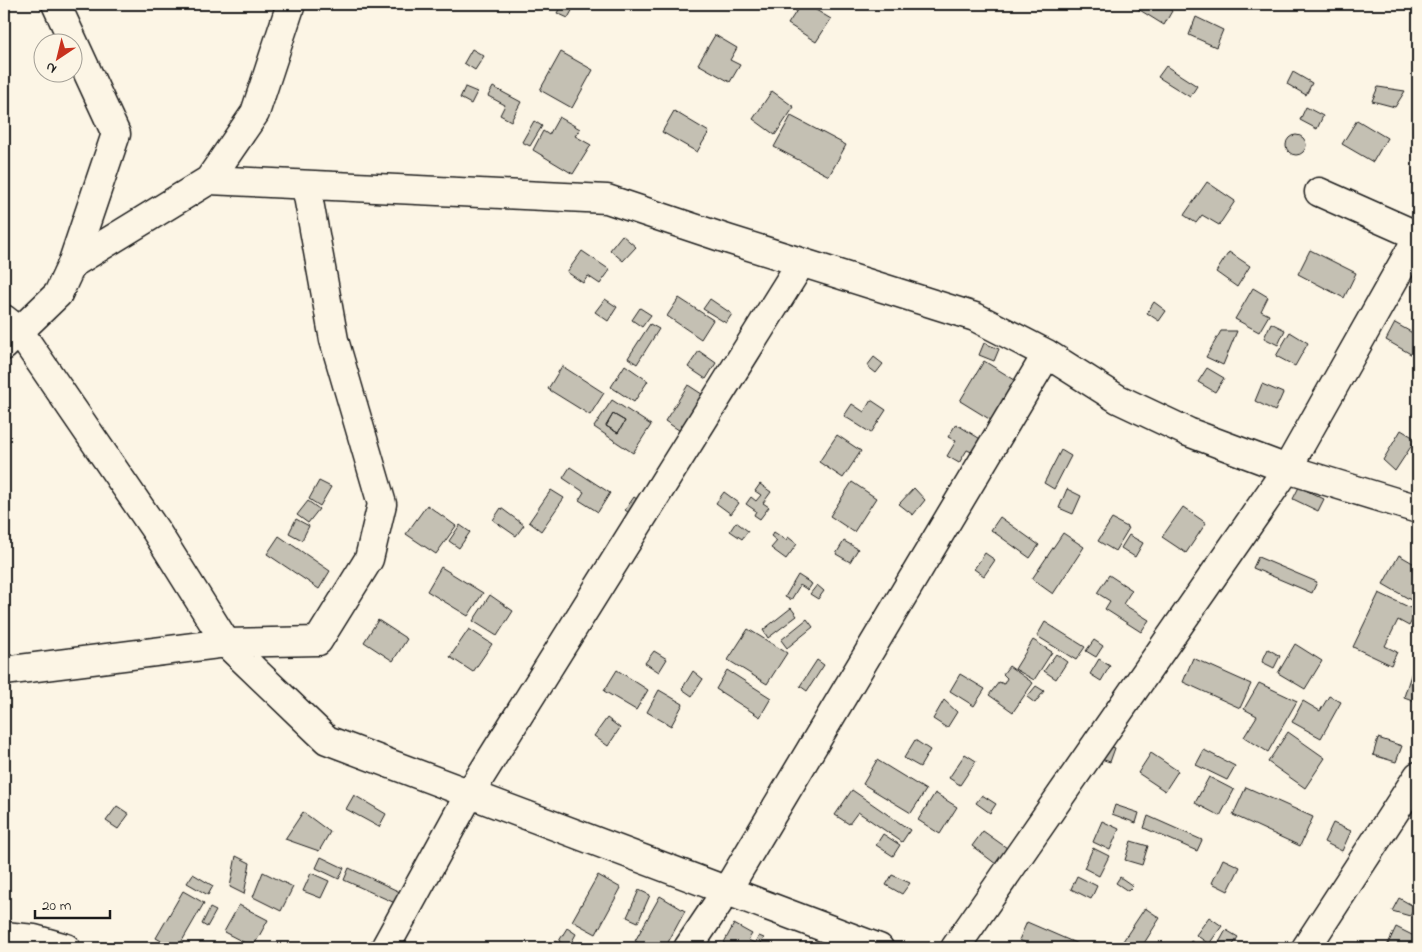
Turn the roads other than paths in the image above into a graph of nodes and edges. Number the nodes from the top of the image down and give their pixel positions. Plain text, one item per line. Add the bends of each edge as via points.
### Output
1 (56, 4) edge
2 (290, 4) edge
3 (209, 180) junction
4 (306, 185) junction
5 (1319, 192) dead end
6 (1418, 237) edge
7 (801, 263) junction
8 (72, 264) junction
9 (9, 332) edge
10 (1047, 354) junction
11 (1287, 469) junction
12 (1418, 509) edge
13 (226, 643) junction
14 (4, 670) edge
15 (1418, 776) edge
16 (470, 793) junction
17 (727, 890) junction
18 (4, 936) edge
19 (66, 948) edge
20 (385, 948) edge
21 (688, 948) edge
22 (880, 948) edge
23 (955, 948) edge
24 (1306, 948) edge

1 - 8 street via 116,134
2 - 3 street via 255,113
3 - 4 street
3 - 8 street
4 - 7 street via 607,199
4 - 13 street via 334,340 382,504 369,559 318,641
5 - 6 street
6 - 11 street
7 - 10 street via 975,317
7 - 16 street
8 - 9 street via 58,294
9 - 13 street via 156,531
10 - 11 street via 1118,399 1188,432
10 - 17 street
11 - 12 street
11 - 23 street
13 - 14 street
13 - 16 street via 328,740
15 - 24 street
16 - 17 street
16 - 20 street
17 - 21 street
17 - 22 street
18 - 19 street via 34,939

